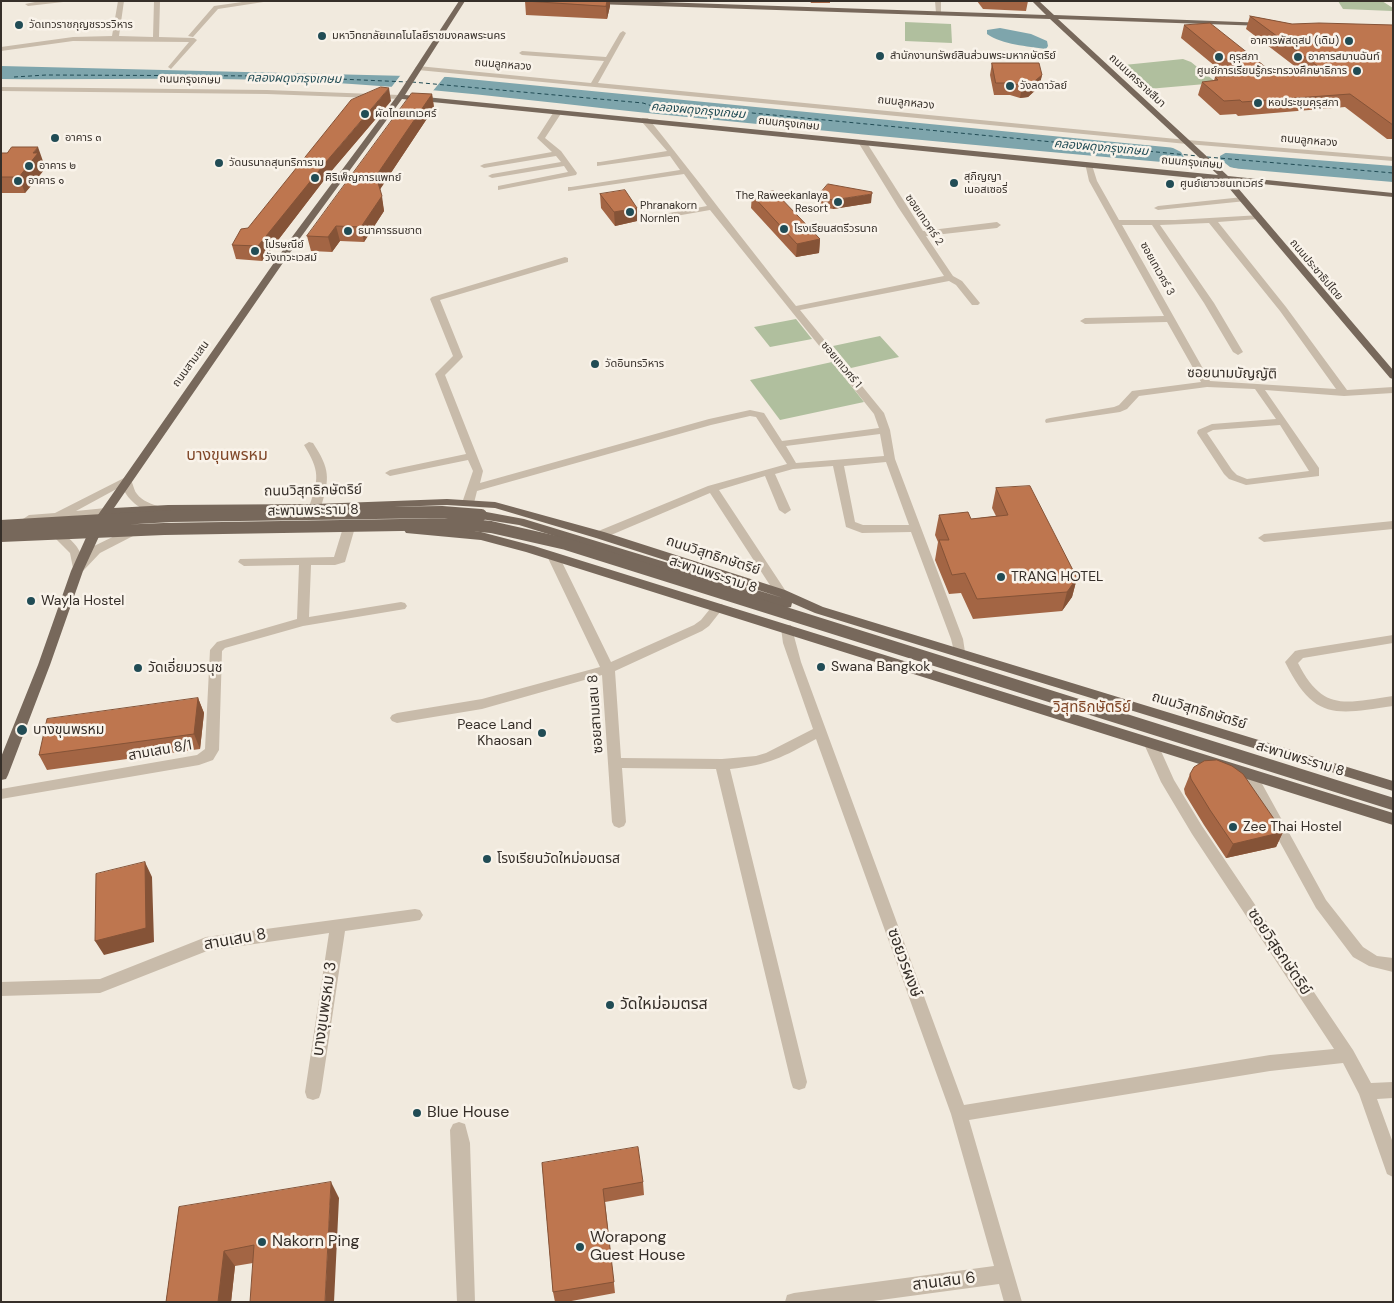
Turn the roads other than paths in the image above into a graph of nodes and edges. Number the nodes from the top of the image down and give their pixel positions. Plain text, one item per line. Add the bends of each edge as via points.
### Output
1 (69, 1) edge
2 (121, 1) edge
3 (157, 1) edge
4 (267, 1) edge
5 (462, 1) edge
6 (564, 1) edge
7 (938, 1) edge
8 (1034, 1) edge
9 (690, 3) edge
10 (28, 4) dead end
11 (939, 13) junction
12 (1052, 17) junction
13 (1275, 25) edge
14 (623, 33) dead end
15 (191, 36) dead end
16 (115, 38) junction
17 (156, 39) junction
18 (1, 49) edge
19 (522, 53) dead end
20 (609, 59) junction
21 (172, 67) dead end
22 (416, 70) junction
23 (594, 84) junction
24 (1, 89) edge
25 (401, 94) junction
26 (558, 112) junction
27 (645, 120) junction
28 (862, 142) junction
29 (1187, 142) junction
30 (558, 153) junction
31 (672, 153) junction
32 (1393, 159) edge
33 (566, 164) junction
34 (600, 164) dead end
35 (1088, 165) junction
36 (484, 166) dead end
37 (686, 171) junction
38 (1221, 174) junction
39 (492, 176) dead end
40 (501, 188) dead end
41 (571, 189) dead end
42 (1393, 194) edge
43 (1243, 199) junction
44 (713, 207) junction
45 (1158, 208) dead end
46 (1258, 217) junction
47 (656, 218) dead end
48 (1212, 221) junction
49 (1117, 222) junction
50 (1154, 222) junction
51 (997, 226) dead end
52 (920, 234) junction
53 (565, 260) dead end
54 (950, 278) junction
55 (975, 303) dead end
56 (793, 309) junction
57 (1171, 319) junction
58 (1085, 321) dead end
59 (1238, 352) dead end
60 (1393, 376) edge
61 (1207, 384) junction
62 (1258, 386) junction
63 (1393, 390) edge
64 (1344, 392) junction
65 (1050, 421) dead end
66 (1283, 422) junction
67 (885, 430) junction
68 (780, 444) junction
69 (310, 445) dead end
70 (472, 456) junction
71 (890, 460) junction
72 (838, 462) junction
73 (794, 466) junction
74 (769, 472) junction
75 (390, 473) dead end
76 (126, 480) junction
77 (474, 488) junction
78 (712, 488) junction
79 (468, 503) junction
80 (315, 507) junction
81 (159, 509) junction
82 (784, 510) dead end
83 (106, 512) junction
84 (58, 516) junction
85 (1, 521) edge
86 (1393, 525) edge
87 (1, 526) edge
88 (916, 528) junction
89 (348, 531) junction
90 (144, 533) junction
91 (129, 534) junction
92 (600, 535) junction
93 (1, 536) edge
94 (92, 536) junction
95 (60, 538) junction
96 (1264, 538) dead end
97 (1, 542) edge
98 (553, 556) junction
99 (244, 562) dead end
100 (305, 562) junction
101 (79, 568) junction
102 (781, 593) junction
103 (401, 606) dead end
104 (718, 607) junction
105 (819, 610) junction
106 (303, 622) junction
107 (787, 628) junction
108 (1393, 639) edge
109 (959, 652) junction
110 (608, 669) junction
111 (1393, 701) edge
112 (397, 718) dead end
113 (820, 731) junction
114 (1151, 744) junction
115 (7, 747) edge
116 (614, 763) junction
117 (722, 764) junction
118 (1, 774) edge
119 (1250, 775) junction
120 (1393, 786) edge
121 (1, 794) edge
122 (1393, 804) edge
123 (1393, 819) edge
124 (620, 822) dead end
125 (415, 915) dead end
126 (338, 925) junction
127 (1393, 965) edge
128 (1, 989) edge
129 (1347, 1055) junction
130 (799, 1082) dead end
131 (1393, 1090) edge
132 (1366, 1091) junction
133 (313, 1092) dead end
134 (959, 1114) junction
135 (459, 1130) dead end
136 (1393, 1168) edge
137 (1005, 1274) junction
138 (466, 1302) edge
139 (794, 1302) edge
140 (1013, 1302) edge

1 - 10 street
2 - 16 street
3 - 17 street
4 - 15 street via 216,7
5 - 22 main road, ถนนสามเสน
6 - 9 main road
7 - 11 street
8 - 12 main road, ถนนนครราชสีมา
9 - 11 main road
11 - 12 main road
12 - 13 main road
12 - 29 main road, ถนนนครราชสีมา
14 - 20 street
16 - 17 street
16 - 18 street via 73,39
17 - 21 street via 194,40
19 - 20 street
20 - 23 street
22 - 23 street, ถนนลูกหลวง
22 - 25 main road, ถนนสามเสน
23 - 29 street, ถนนลูกหลวง
24 - 25 street, ถนนกรุงเกษม
25 - 26 main road, ถนนกรุงเกษม
25 - 76 main road, ถนนสามเสน
26 - 27 main road, ถนนกรุงเกษม
26 - 30 street via 541,138
27 - 28 main road, ถนนกรุงเกษม
27 - 31 street, ซอยเทเวศร์ 1
28 - 35 main road, ถนนกรุงเกษม
28 - 52 street, ซอยเทเวศร์ 2
29 - 32 street, ถนนลูกหลวง
29 - 38 main road, ถนนนครราชสีมา
30 - 33 street
30 - 36 street
31 - 34 street
31 - 37 street, ซอยเทเวศร์ 1
33 - 39 street
33 - 40 street via 572,174
35 - 38 main road, ถนนกรุงเกษม
35 - 49 street, ซอยเทเวศร์ 3 via 1093,181
37 - 41 street
37 - 44 street, ซอยเทเวศร์ 1
38 - 42 main road, ถนนกรุงเกษม
38 - 43 main road, ถนนประชาธิปไตย
43 - 45 street
43 - 46 main road, ถนนประชาธิปไตย
44 - 47 street
44 - 56 street, ซอยเทเวศร์ 1
46 - 48 street
46 - 60 main road, ถนนประชาธิปไตย
48 - 50 street
48 - 64 street
49 - 50 street
49 - 57 street, ซอยเทเวศร์ 3
50 - 59 street
51 - 52 street
52 - 54 street, ซอยเทเวศร์ 2
53 - 70 street via 435,298 458,357 440,374
54 - 55 street, ซอยเทเวศร์ 2 via 959,283
54 - 56 street
56 - 67 street, ซอยเทเวศร์ 1 via 864,393 879,413
57 - 58 street
57 - 61 street, ซอยเทเวศร์ 3
61 - 62 street, ซอยนามบัญญัติ
61 - 65 street, ซอยนามบัญญัติ via 1136,393 1116,410
62 - 64 street, ซอยนามบัญญัติ
62 - 66 street
63 - 64 street, ซอยนามบัญญัติ
66 - 66 street via 1314,468 1314,474 1246,482 1239,480 1228,472 1202,433 1212,427
67 - 68 street
67 - 71 street, ซอยเทเวศร์ 1
68 - 73 street
68 - 77 street via 760,416 750,413
69 - 80 street via 324,470
70 - 75 street
70 - 77 street via 478,471
71 - 72 street
71 - 88 street, ซอยเทเวศร์ 1
72 - 73 street
72 - 88 street via 850,524 862,529
73 - 74 street
74 - 78 street
74 - 82 street
76 - 81 street via 134,500
76 - 83 main road, ถนนสามเสน
76 - 84 street
77 - 79 street
78 - 92 street
78 - 102 street
79 - 80 main road, ถนนวิสุทธิกษัตริย์
79 - 92 main road, ถนนวิสุทธิกษัตริย์ via 495,506
80 - 81 main road, ถนนวิสุทธิกษัตริย์
81 - 83 main road, ถนนวิสุทธิกษัตริย์
81 - 90 main road via 140,522 139,528
83 - 84 street, ถนนวิสุทธิกษัตริย์
83 - 94 main road, ถนนสามเสน
84 - 85 street, ถนนวิสุทธิกษัตริย์
86 - 96 street
87 - 105 main road, สะพานพระราม 8, bridge via 171,516 442,512 481,515 520,522 756,595
88 - 109 street, ซอยเทเวศร์ 1
89 - 90 main road
89 - 98 main road via 454,532
89 - 100 street via 341,559
90 - 91 main road
91 - 94 main road
91 - 101 street via 96,550
92 - 102 main road, ถนนวิสุทธิกษัตริย์
93 - 122 main road, สะพานพระราม 8, bridge via 164,528 460,524 491,527 566,544
94 - 95 street
94 - 101 main road, ถนนสามเสน
95 - 97 street
95 - 101 street via 75,552
98 - 104 main road
98 - 110 street, ซอยสามเสน 8
99 - 100 street
100 - 106 street
101 - 115 main road, ถนนสามเสน
102 - 105 main road, ถนนวิสุทธิกษัตริย์
103 - 106 street, สามเสน 8/1
104 - 107 main road
104 - 110 street via 698,628
105 - 109 main road, ถนนวิสุทธิกษัตริย์
106 - 121 street, สามเสน 8/1 via 220,645 216,650 212,750 208,756
107 - 113 street, ซอยวรผงษ์ via 795,662
107 - 114 main road
108 - 111 street via 1299,654 1291,662 1297,675 1320,702 1345,707
109 - 120 main road, ถนนวิสุทธิกษัตริย์
110 - 112 street via 482,704
110 - 116 street, ซอยสามเสน 8
113 - 117 street via 770,757
113 - 134 street, ซอยวรผงษ์
114 - 119 main road
114 - 129 street, ซอยวิสุธกษัตริย์ via 1168,782 1197,830
115 - 118 main road, ถนนสามเสน
116 - 117 street
116 - 124 street, ซอยสามเสน 8
117 - 130 street
119 - 123 main road
119 - 127 street via 1321,904 1364,957 1378,964
125 - 126 street, สานเสน 8
126 - 128 street, สานเสน 8 via 206,944 100,986
126 - 133 street, บางขุนพรหม 3
129 - 132 street, ซอยวิสุธกษัตริย์
129 - 134 street via 1270,1063
131 - 132 street
132 - 136 street, ซอยวิสุธกษัตริย์
134 - 137 street, ซอยวรผงษ์
135 - 138 street
137 - 139 street, สานเสน 6
137 - 140 street, ซอยวรผงษ์

